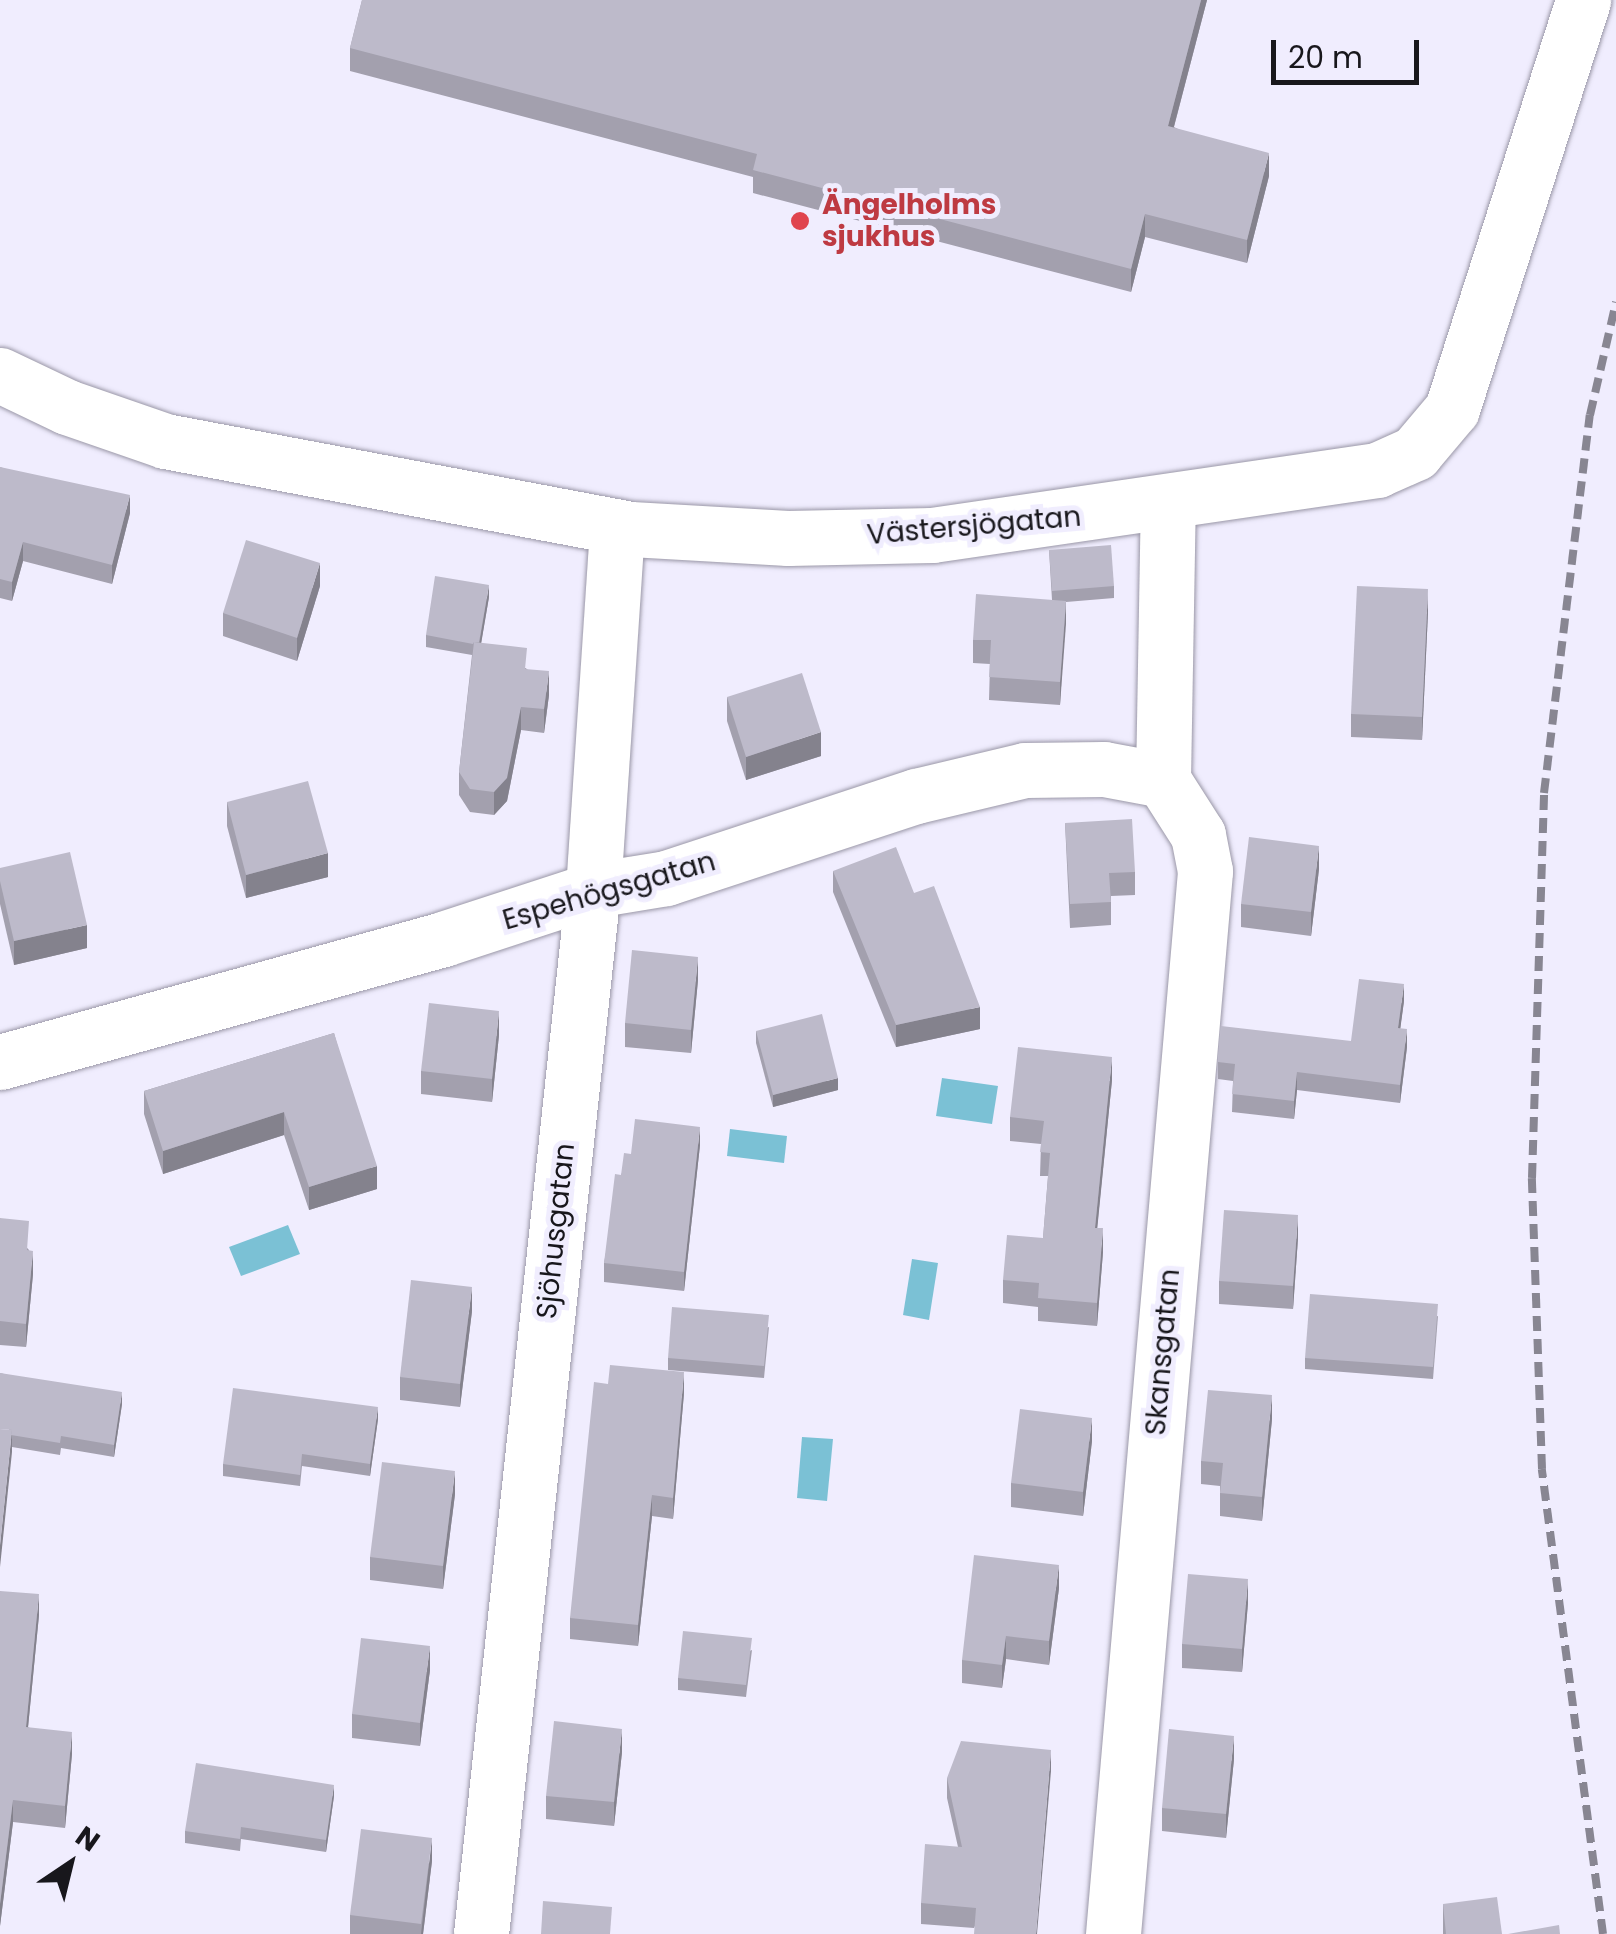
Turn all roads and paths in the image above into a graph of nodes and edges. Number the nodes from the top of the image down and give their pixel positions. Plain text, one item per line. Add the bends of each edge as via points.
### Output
1 (1584, 0) edge
2 (0, 375) edge
3 (1168, 506) junction
4 (617, 526) junction
5 (1163, 780) junction
6 (592, 890) junction
7 (0, 1062) edge
8 (481, 1934) edge
9 (1113, 1934) edge

1 - 3 street, Västersjögatan via 1468,364 1452,409 1432,436 1415,453 1377,470
2 - 4 street, Västersjögatan via 67,407 164,440
3 - 4 street, Västersjögatan via 932,536 788,538
3 - 5 street
4 - 6 street, Sjöhusgatan
5 - 6 street, Espehögsgatan via 1104,769 1026,770 916,796 666,878
5 - 9 street, Skansgatan via 1198,836 1205,872
6 - 7 street, Espehögsgatan via 443,939
6 - 8 street, Sjöhusgatan

